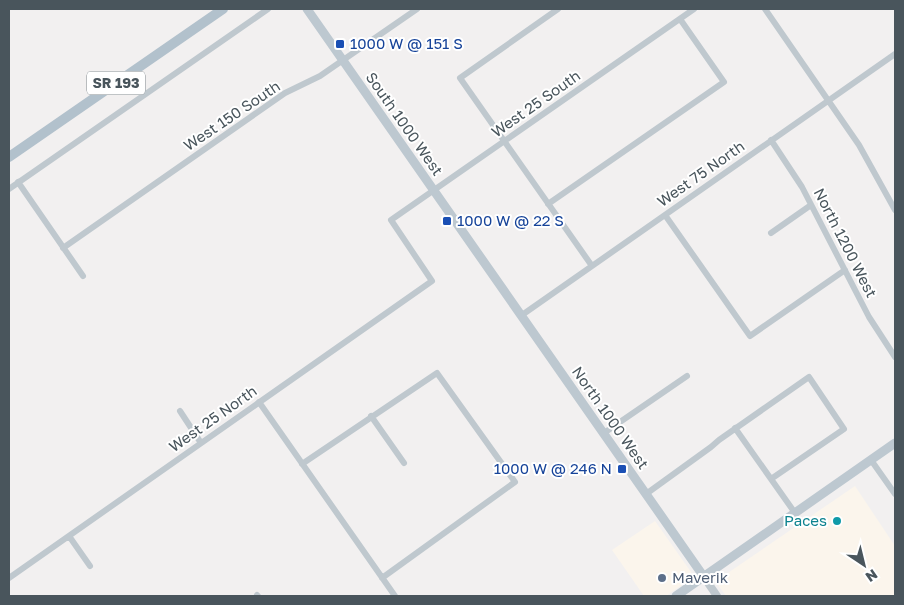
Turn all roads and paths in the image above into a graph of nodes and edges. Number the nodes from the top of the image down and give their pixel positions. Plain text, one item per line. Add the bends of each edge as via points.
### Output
1 (223, 9) edge
2 (268, 9) edge
3 (307, 9) edge
4 (417, 9) edge
5 (558, 9) edge
6 (694, 9) edge
7 (765, 9) edge
8 (680, 19) junction
9 (895, 54) edge
10 (343, 60) junction
11 (828, 100) junction
12 (771, 140) junction
13 (504, 142) junction
14 (9, 157) edge
15 (18, 182) junction
16 (9, 189) edge
17 (434, 191) junction
18 (548, 204) junction
19 (811, 205) junction
20 (895, 210) edge
21 (665, 215) junction
22 (771, 233) dead end
23 (64, 248) junction
24 (480, 256) joint
25 (592, 266) junction
26 (845, 270) junction
27 (83, 276) dead end
28 (432, 281) joint
29 (522, 315) junction
30 (895, 357) edge
31 (687, 376) dead end
32 (259, 402) junction
33 (180, 411) dead end
34 (371, 416) junction
35 (736, 428) junction
36 (604, 433) junction
37 (201, 443) junction
38 (895, 443) edge
39 (871, 460) junction
40 (404, 463) dead end
41 (302, 464) junction
42 (771, 479) junction
43 (646, 494) junction
44 (895, 494) edge
45 (795, 514) junction
46 (69, 536) junction
47 (90, 566) dead end
48 (704, 577) junction
49 (9, 578) edge
50 (382, 578) junction
51 (395, 596) edge
52 (676, 596) edge
53 (717, 596) edge

1 - 14 main road, SR 193
2 - 15 street
3 - 10 main road, South 1000 West
4 - 10 street, West 150 South
5 - 13 street via 460,78
6 - 8 street, West 25 South
7 - 11 street
8 - 13 street, West 25 South
8 - 18 street via 724,82
9 - 11 street, West 75 North
10 - 17 main road, South 1000 West
10 - 23 street, West 150 South via 320,76 285,93
11 - 12 street, West 75 North
11 - 20 street via 859,145
12 - 19 street, North 1200 West
12 - 21 street, West 75 North
13 - 17 street, West 25 South
13 - 18 street
15 - 16 street
15 - 23 street
17 - 24 main road, South 1000 West
17 - 28 street, West 25 South via 391,220
18 - 25 street
19 - 22 street
19 - 26 street, North 1200 West
21 - 25 street, West 75 North
21 - 26 street via 750,336
23 - 27 street
24 - 29 main road, North 1000 West
25 - 29 street, West 75 North
26 - 30 street, North 1200 West via 869,317
28 - 32 street, West 25 North
29 - 36 main road, North 1000 West
31 - 36 street
32 - 37 street, West 25 North
32 - 41 street
33 - 37 street
34 - 40 street
34 - 41 street
34 - 50 street via 436,373 515,482
35 - 42 street
35 - 42 street via 809,377 844,429
35 - 43 street
36 - 43 main road, North 1000 West
37 - 46 street, West 25 North
38 - 39 main road
39 - 44 street
39 - 45 main road
41 - 50 street
42 - 45 street
43 - 48 main road, North 1000 West
45 - 48 main road
46 - 47 street
46 - 49 street, West 25 North
48 - 52 main road
48 - 53 street, North 1000 West
50 - 51 street

